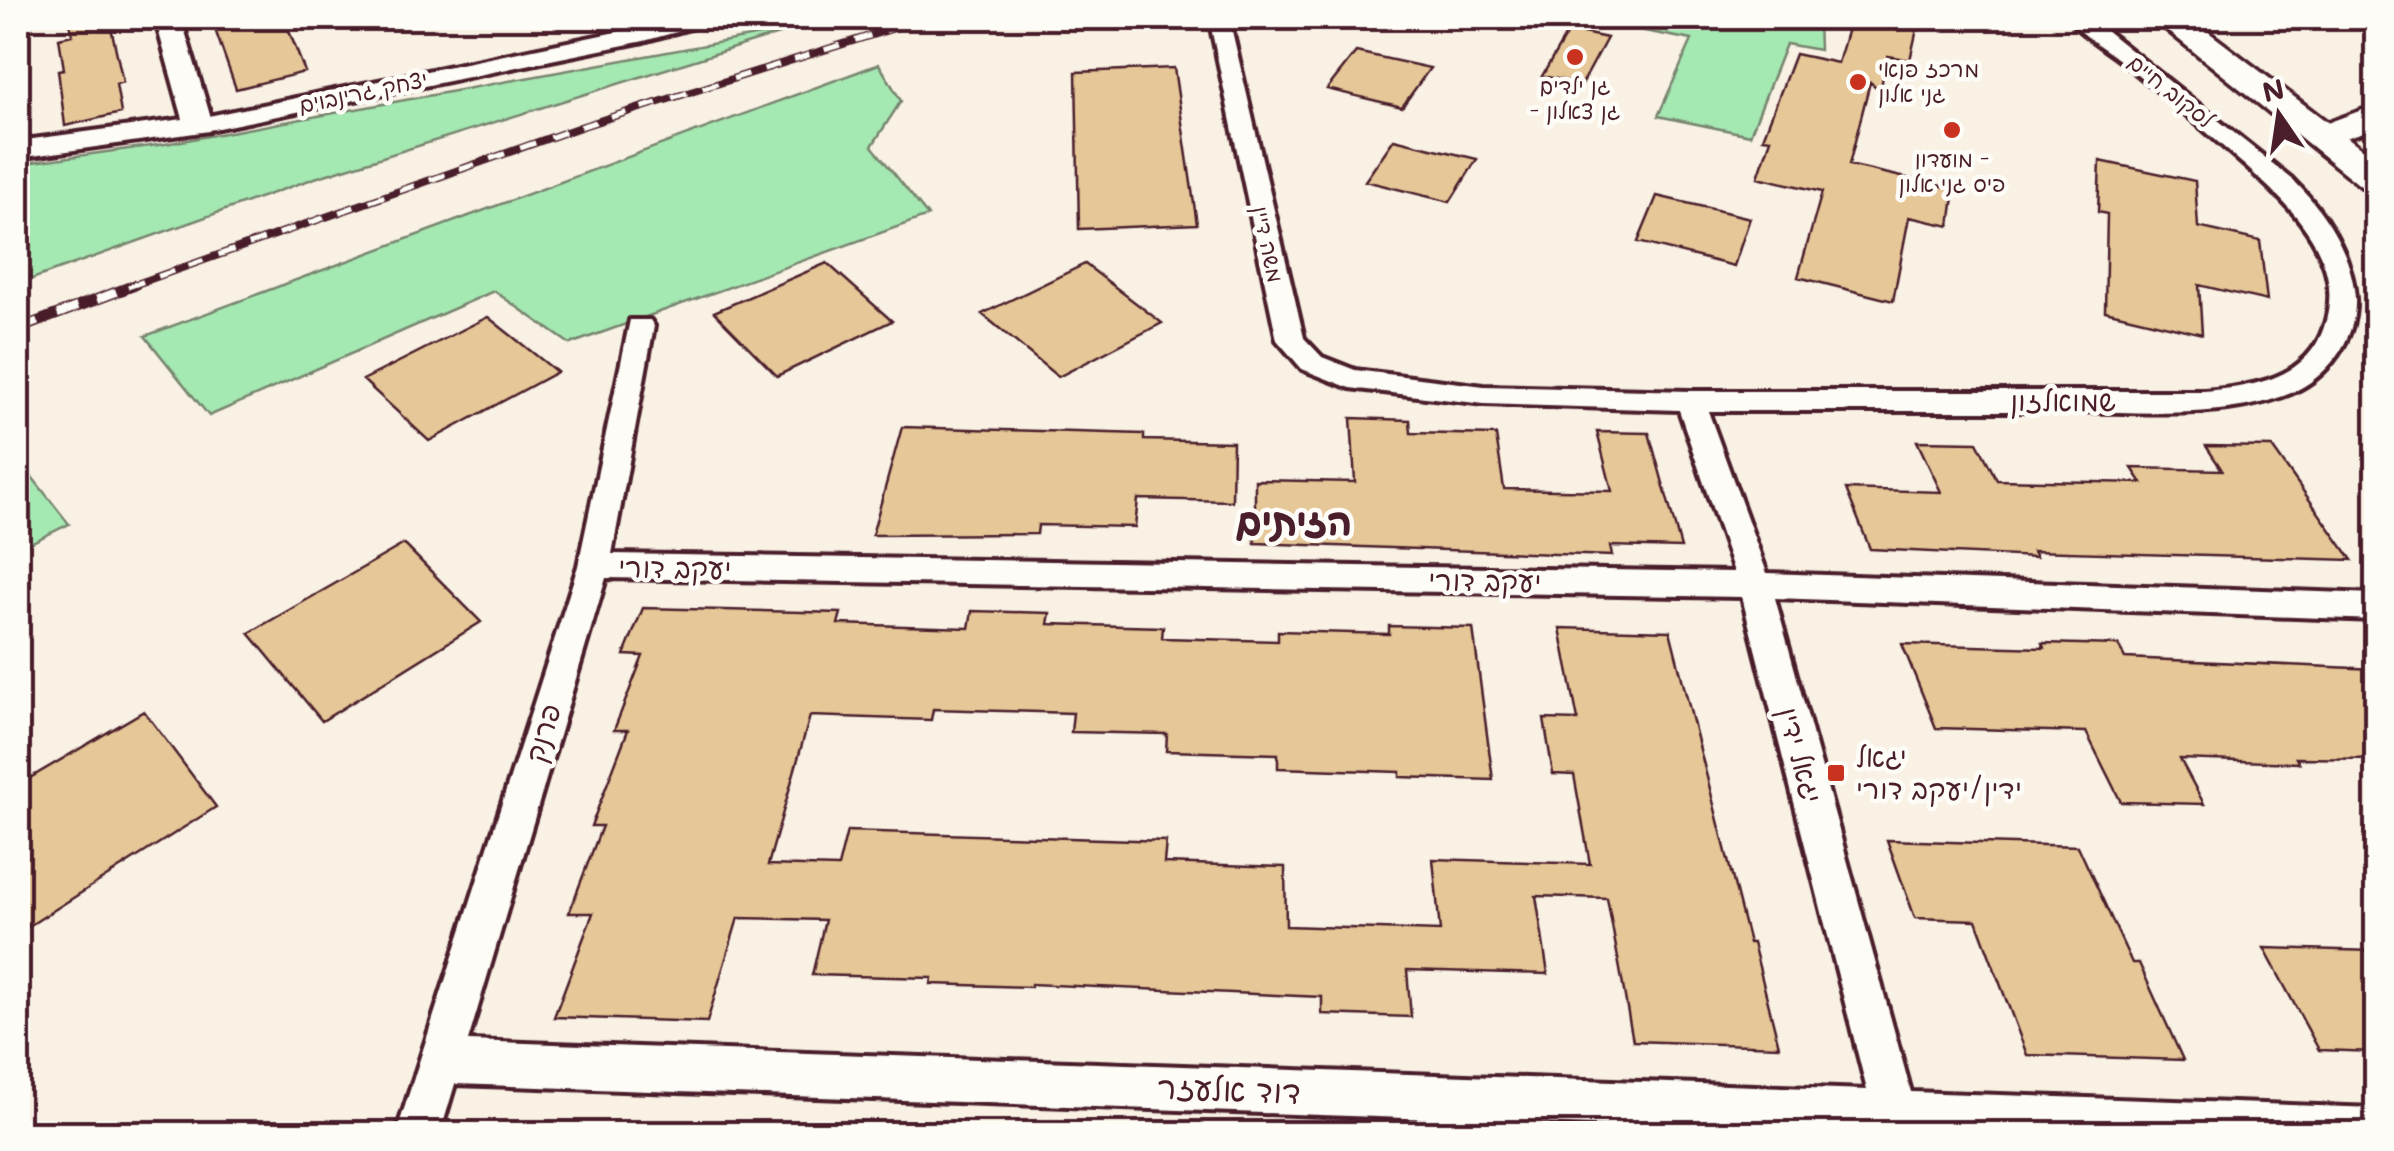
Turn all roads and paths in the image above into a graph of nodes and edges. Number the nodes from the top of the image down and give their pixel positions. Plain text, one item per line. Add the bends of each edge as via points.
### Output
1 (168, 18) edge
2 (705, 18) edge
3 (1219, 18) edge
4 (2078, 18) edge
5 (2170, 18) edge
6 (638, 26) edge
7 (2330, 96) dead end
8 (198, 125) junction
9 (2373, 130) edge
10 (2323, 136) junction
11 (18, 150) edge
12 (2376, 178) edge
13 (2337, 260) joint
14 (640, 326) dead end
15 (1690, 401) junction
16 (594, 566) junction
17 (1755, 585) junction
18 (2376, 608) edge
19 (442, 1062) junction
20 (1894, 1114) junction
21 (2376, 1130) edge
22 (418, 1134) edge

1 - 8 street
2 - 6 street, יצחק גרינבוים
3 - 15 street, משה דיין via 1291,340 1312,363 1350,379 1410,389
4 - 13 street, לסקוב חיים via 2296,197
5 - 10 highway
6 - 8 street, יצחק גרינבוים
7 - 9 highway
8 - 11 street, יצחק גרינבוים
9 - 10 main road
10 - 12 highway
13 - 15 street, שמואלזון via 2340,325 2323,360 2281,388 2248,396
14 - 16 street, פרנק
15 - 17 street, יגאל ידין
16 - 17 street, יעקב דורי
16 - 19 street, פרנק
17 - 18 street, יעקב דורי
17 - 20 street, יגאל ידין
19 - 20 street, דוד אלעזר
19 - 22 street, פרנק
20 - 21 street, דוד אלעזר

